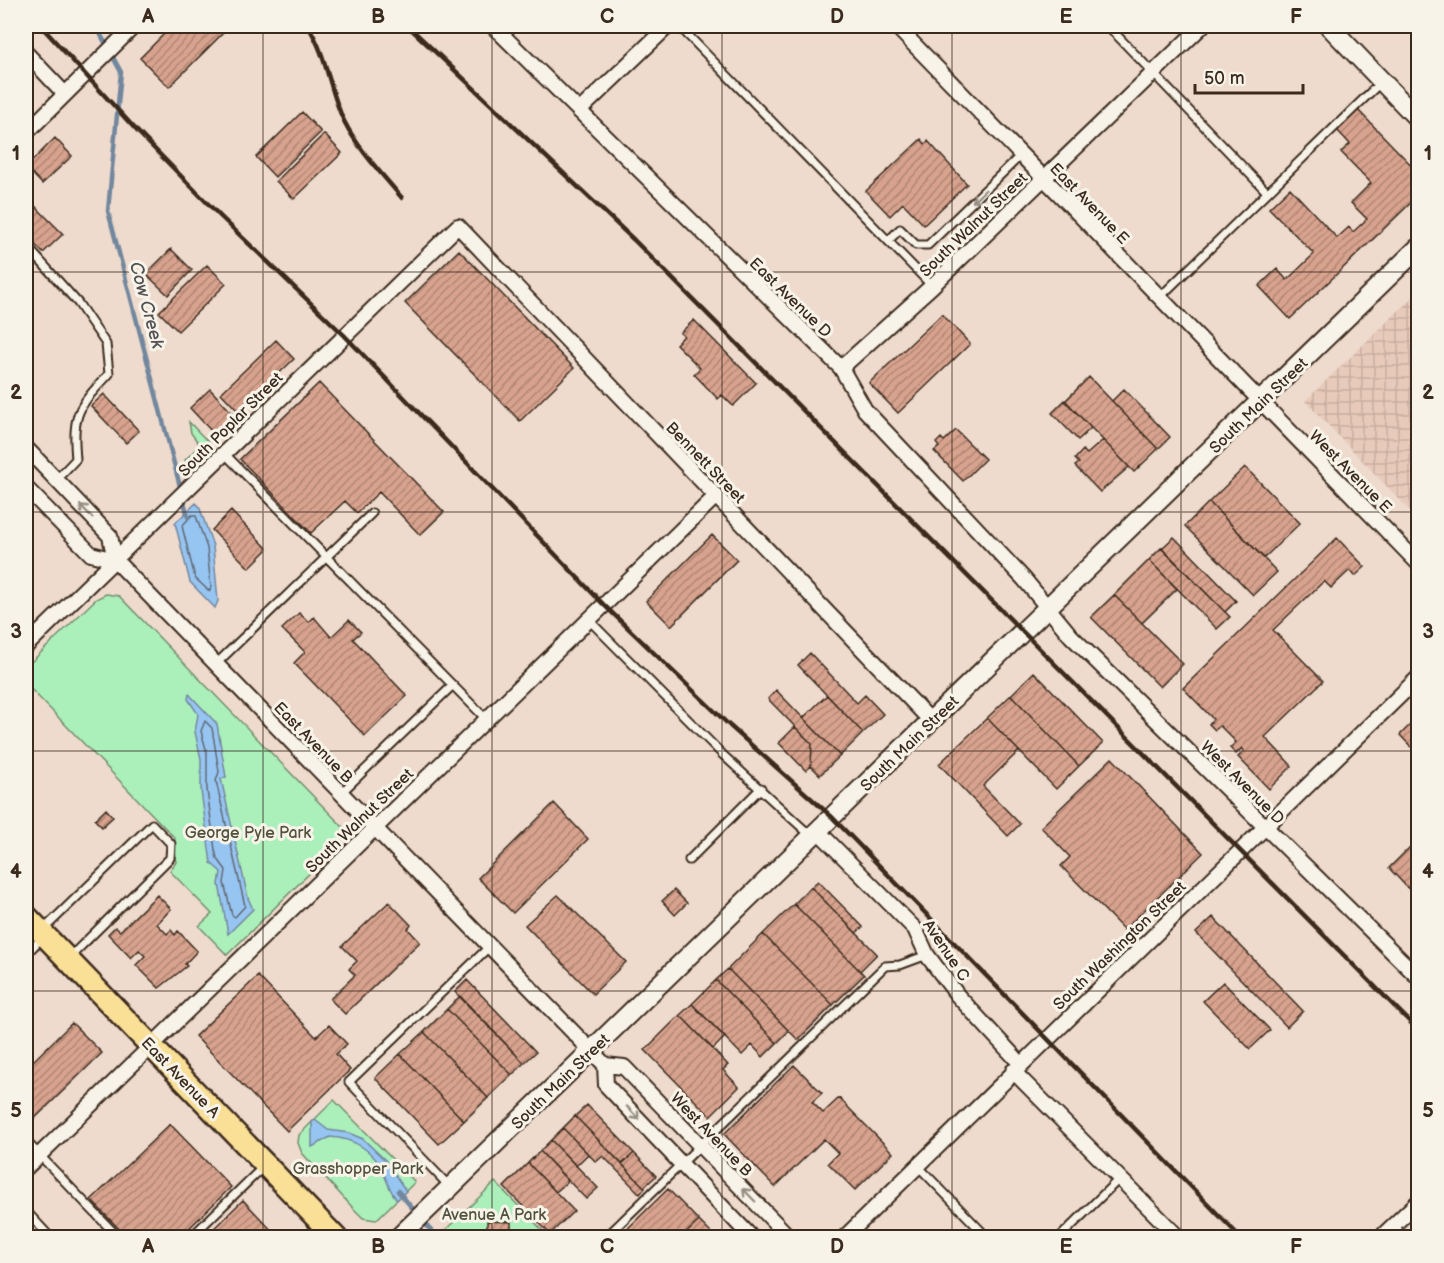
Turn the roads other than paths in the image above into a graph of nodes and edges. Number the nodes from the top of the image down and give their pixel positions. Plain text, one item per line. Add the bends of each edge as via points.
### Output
1 (134, 26) edge
2 (493, 26) edge
3 (668, 26) edge
4 (679, 26) edge
5 (896, 26) edge
6 (1108, 26) edge
7 (1202, 26) edge
8 (1329, 26) edge
9 (26, 53) edge
10 (1154, 72) junction
11 (1382, 81) junction
12 (64, 93) junction
13 (579, 111) junction
14 (1419, 118) edge
15 (26, 133) edge
16 (1021, 155) junction
17 (1044, 179) junction
18 (1267, 192) junction
19 (458, 226) joint
20 (888, 241) junction
21 (26, 245) edge
22 (1419, 248) edge
23 (932, 286) junction
24 (1159, 298) junction
25 (841, 368) junction
26 (1260, 403) junction
27 (26, 448) edge
28 (224, 453) junction
29 (56, 480) junction
30 (26, 488) edge
31 (716, 496) junction
32 (372, 513) dead end
33 (326, 557) junction
34 (115, 560) junction
35 (1419, 563) edge
36 (1048, 608) junction
37 (589, 620) junction
38 (26, 646) edge
39 (216, 664) junction
40 (1419, 678) edge
41 (453, 685) junction
42 (487, 720) junction
43 (931, 721) junction
44 (761, 788) junction
45 (341, 793) junction
46 (1264, 826) junction
47 (374, 828) junction
48 (815, 834) junction
49 (689, 860) dead end
50 (26, 916) edge
51 (43, 934) junction
52 (490, 946) junction
53 (26, 954) edge
54 (927, 955) junction
55 (67, 959) junction
56 (1419, 977) edge
57 (151, 1046) junction
58 (591, 1051) junction
59 (605, 1065) junction
60 (1017, 1068) junction
61 (26, 1141) edge
62 (700, 1144) junction
63 (39, 1154) junction
64 (681, 1164) junction
65 (917, 1164) junction
66 (265, 1165) junction
67 (26, 1168) edge
68 (1119, 1179) junction
69 (450, 1187) junction
70 (1419, 1202) edge
71 (26, 1211) edge
72 (1394, 1225) junction
73 (401, 1235) edge
74 (51, 1238) edge
75 (119, 1238) edge
76 (190, 1238) edge
77 (336, 1238) edge
78 (605, 1238) edge
79 (752, 1238) edge
80 (790, 1238) edge
81 (844, 1238) edge
82 (988, 1238) edge
83 (1059, 1238) edge
84 (1179, 1238) edge
85 (1380, 1238) edge
86 (1406, 1238) edge

1 - 12 street
2 - 13 street, East Avenue D
3 - 13 street
4 - 20 lane
5 - 16 street, East Avenue E
6 - 10 lane
7 - 10 street, South Walnut Street
8 - 11 street
9 - 12 street
10 - 17 street, South Walnut Street
10 - 18 lane
11 - 14 street
11 - 18 lane
12 - 15 street
13 - 25 street, East Avenue D
16 - 17 street, East Avenue E
16 -> 20 lane via 928,244 915,245 900,229
17 - 23 street, South Walnut Street
17 - 24 street, East Avenue E
18 - 24 lane
19 - 28 street, South Poplar Street
19 - 31 street, Bennett Street
20 - 23 lane
21 - 29 lane via 78,303 106,344 109,374 80,405 73,438 76,459
22 - 26 street, South Main Street
23 - 25 street, South Walnut Street
24 - 26 street, East Avenue E
25 - 36 street, East Avenue D via 864,410
26 - 35 street, West Avenue E
26 - 36 street, South Main Street
27 - 29 street, East Avenue B
28 - 33 lane
28 - 34 street, South Poplar Street
34 -> 29 street, East Avenue B via 110,536
30 - 34 street, East Avenue B via 91,554
31 - 37 street, South Walnut Street
31 - 43 street, Bennett Street
32 - 33 lane
33 - 39 lane
33 - 41 lane
34 - 38 street, South Poplar Street
34 - 39 street, East Avenue B
36 - 43 street, South Main Street
36 - 46 street, West Avenue D via 1071,636
37 - 42 street, South Walnut Street
37 - 44 lane
39 - 45 street, East Avenue B
40 - 46 street, South Washington Street
41 - 42 lane
41 - 45 lane
42 - 47 street, South Walnut Street
43 - 48 street, South Main Street
44 - 48 lane
44 - 49 lane
45 - 47 street, East Avenue B
46 - 56 street, West Avenue D
46 - 60 street, South Washington Street
47 - 52 street, East Avenue B
47 - 57 street, South Walnut Street
48 - 54 street, Avenue C via 915,929
48 - 58 street, South Main Street
50 - 51 main road, East Avenue A
51 - 53 lane
51 - 55 main road, East Avenue A
51 - 55 lane via 152,824 171,844 170,858
52 - 58 street, East Avenue B
52 - 69 lane via 349,1082
54 - 60 street, Avenue C
54 - 62 lane via 885,966
55 - 57 main road, East Avenue A
57 - 63 street, South Walnut Street
57 - 66 main road, East Avenue A
58 - 59 street, West Avenue B
58 - 69 street, South Main Street
59 - 62 street, West Avenue B via 624,1067
59 -> 64 street, West Avenue B via 606,1085
60 - 65 street, South Washington Street
60 - 68 street, Avenue C
61 - 63 lane
62 - 64 lane
80 -> 62 street, West Avenue B
63 - 67 street, South Walnut Street
63 - 75 lane
64 - 78 lane
64 - 79 street, West Avenue B
65 - 81 street, South Washington Street
65 - 82 lane
66 - 76 lane
66 - 77 main road, East Avenue A
68 - 83 lane
68 - 84 street, Avenue C
69 - 73 street, South Main Street
70 - 72 street
71 - 74 lane
72 - 85 street
72 - 86 lane

